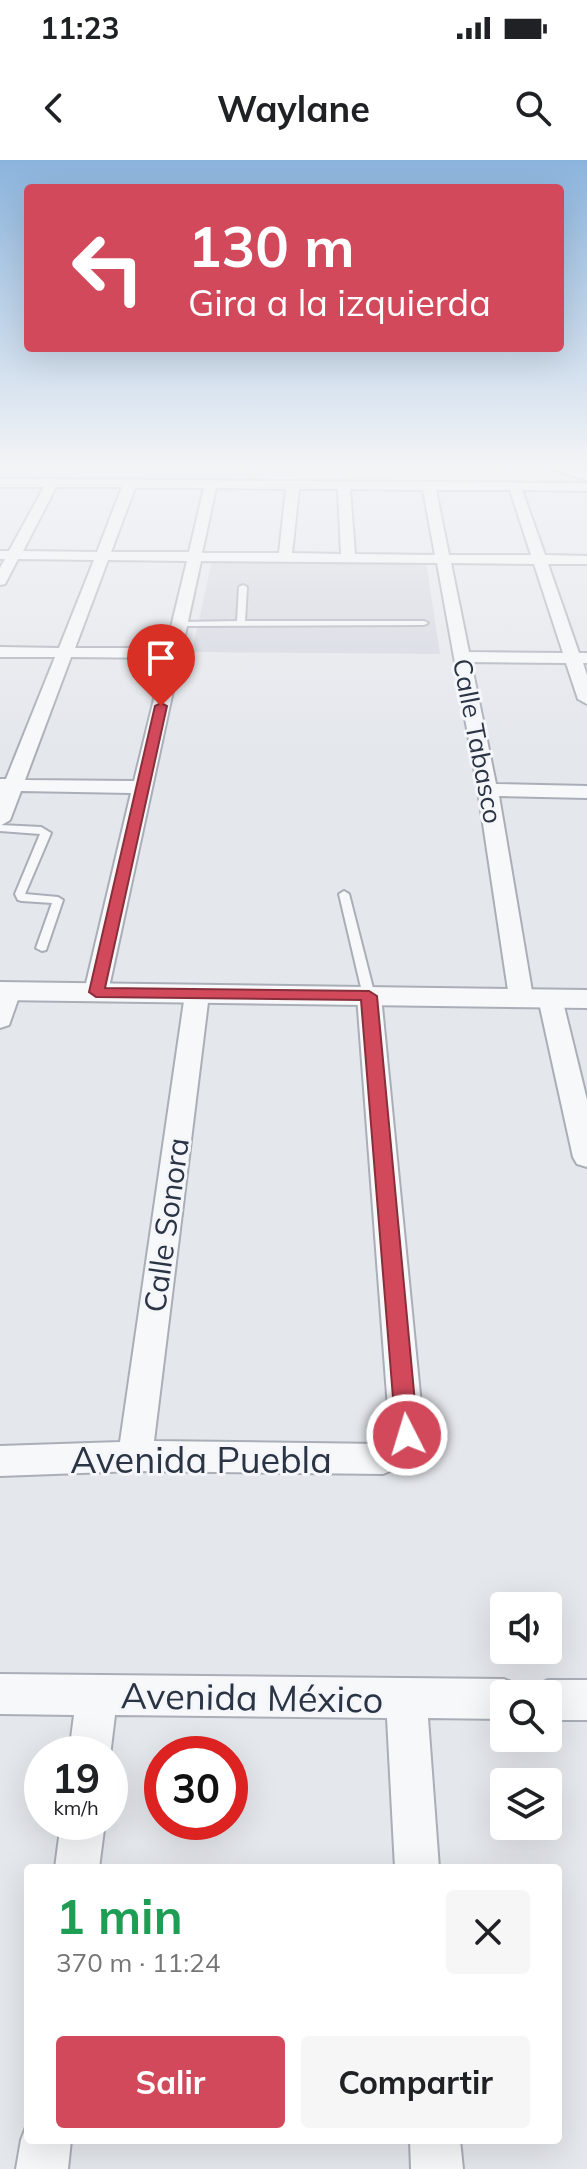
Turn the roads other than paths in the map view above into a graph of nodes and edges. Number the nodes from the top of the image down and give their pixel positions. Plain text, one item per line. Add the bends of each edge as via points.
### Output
1 (443, 558) edge
2 (6, 559) edge
3 (101, 559) edge
4 (194, 559) edge
5 (516, 559) edge
6 (540, 559) junction
7 (587, 560) edge
8 (0, 581) edge
9 (243, 587) dead end
10 (424, 623) dead end
11 (180, 624) junction
12 (241, 624) junction
13 (0, 652) edge
14 (65, 652) junction
15 (173, 653) junction
16 (462, 657) junction
17 (580, 658) edge
18 (587, 699) edge
19 (7, 785) edge
20 (143, 787) junction
21 (488, 790) junction
22 (587, 792) edge
23 (0, 820) edge
24 (0, 828) edge
25 (344, 894) dead end
26 (42, 948) dead end
27 (4, 991) edge
28 (96, 992) junction
29 (197, 994) junction
30 (369, 996) junction
31 (536, 997) junction
32 (587, 999) edge
33 (0, 1020) edge
34 (587, 1157) edge
35 (135, 1456) junction
36 (0, 1461) edge
37 (0, 1694) edge
38 (97, 1695) junction
39 (406, 1698) junction
40 (490, 1699) edge
41 (562, 1700) edge
42 (587, 1700) edge
43 (92, 1736) edge
44 (81, 1840) edge
45 (78, 1864) edge
46 (417, 1864) edge
47 (45, 2144) edge
48 (435, 2144) edge
49 (42, 2169) edge
50 (437, 2169) edge

1 - 16 street, Calle Tabasco
2 - 8 street
3 - 14 street
4 - 11 street
5 - 6 street
6 - 7 street
6 - 17 street
9 - 12 lane
10 - 12 lane
11 - 12 lane
11 - 15 street
13 - 14 street
14 - 15 street
14 - 19 street
15 - 20 street
16 - 17 street
16 - 21 street, Calle Tabasco
17 - 18 street
19 - 20 street
19 - 23 street
20 - 28 street
21 - 22 street
21 - 31 street, Calle Tabasco
24 - 26 lane via 46,833 20,896 58,900
25 - 30 lane
27 - 28 street
27 - 33 street
28 - 29 street
29 - 30 street
29 - 35 street, Calle Sonora
30 - 31 street
30 - 35 street, Avenida Puebla via 407,1435 401,1451 383,1459
31 - 32 street
31 - 34 street, Calle Tabasco
35 - 36 street, Avenida Puebla
37 - 38 street, Avenida México
38 - 39 street, Avenida México
38 - 43 street
39 - 40 street, Avenida México
39 - 46 street
41 - 42 street
44 - 45 street
47 - 49 street
48 - 50 street

